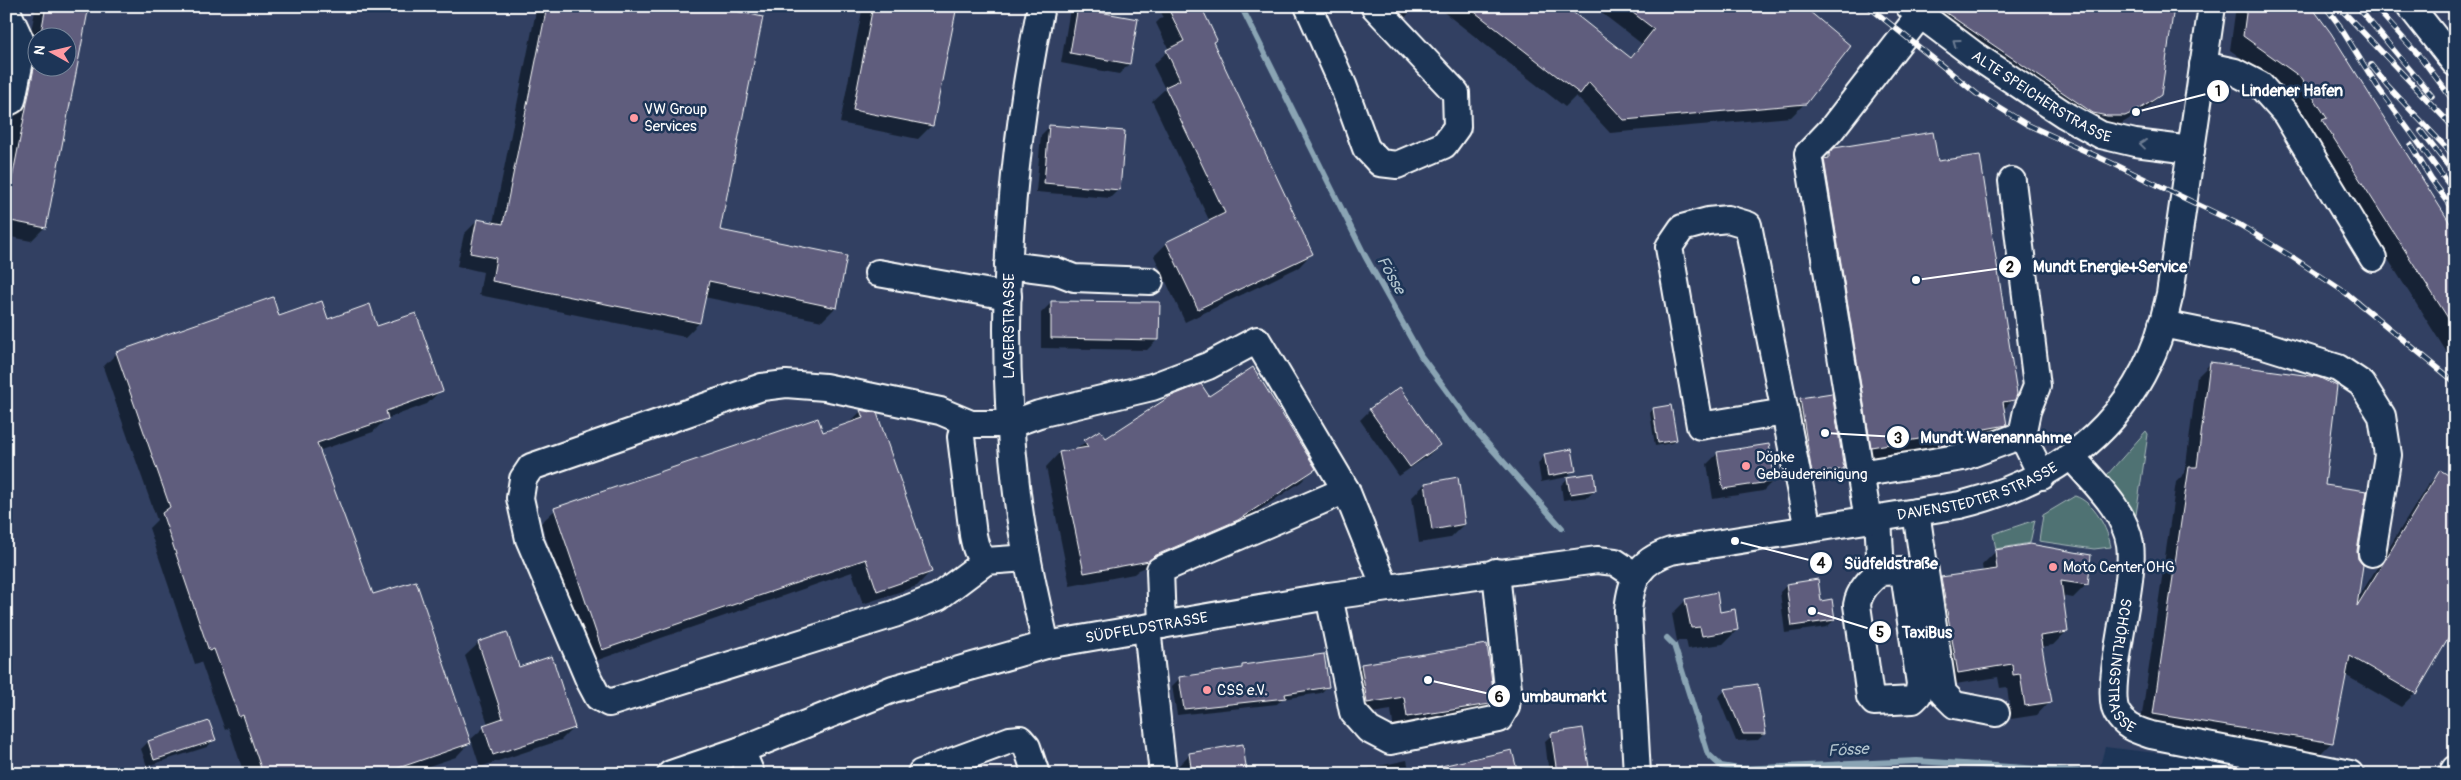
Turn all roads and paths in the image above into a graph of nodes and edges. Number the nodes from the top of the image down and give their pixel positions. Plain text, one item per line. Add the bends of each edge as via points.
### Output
1 (1041, 6) edge
2 (1308, 6) edge
3 (1374, 6) edge
4 (2212, 6) edge
5 (2410, 6) edge
6 (6, 9) edge
7 (1915, 11) edge
8 (2455, 64) edge
9 (2203, 65) junction
10 (6, 103) edge
11 (2191, 150) junction
12 (2012, 181) dead end
13 (2374, 258) dead end
14 (1008, 265) junction
15 (878, 273) dead end
16 (1150, 281) dead end
17 (1008, 296) junction
18 (2162, 324) junction
19 (1785, 412) junction
20 (971, 424) junction
21 (1011, 424) junction
22 (2022, 435) junction
23 (2072, 456) junction
24 (1859, 474) junction
25 (2042, 476) junction
26 (1346, 490) junction
27 (1916, 512) junction
28 (1873, 519) junction
29 (1808, 529) junction
30 (2372, 554) dead end
31 (1027, 558) junction
32 (986, 561) junction
33 (1496, 572) junction
34 (1881, 572) junction
35 (1636, 576) junction
36 (1385, 587) junction
37 (1329, 596) junction
38 (1155, 627) junction
39 (1046, 645) junction
40 (1996, 712) dead end
41 (741, 750) junction
42 (979, 763) edge
43 (2455, 769) edge
44 (915, 773) edge
45 (671, 774) edge
46 (751, 774) edge
47 (1036, 774) edge
48 (1164, 774) edge
49 (1637, 774) edge
50 (2350, 774) edge
51 (2452, 774) edge

1 - 14 street, LAGERSTRASSE via 1015,159
2 - 3 street via 1366,148 1380,162 1397,165 1444,145 1457,127 1456,93
4 - 9 street, DAVENSTEDTER STRASSE
5 - 8 street
6 - 10 street via 23,46 12,100
11 -> 7 street, ALTE SPEICHERSTRASSE via 2101,135 1973,54
7 - 24 street via 1831,130 1808,154
9 - 11 street, DAVENSTEDTER STRASSE
9 - 13 street via 2235,72 2260,85 2279,107
11 - 18 street, DAVENSTEDTER STRASSE via 2170,294
12 - 22 street via 2037,386
14 - 16 street via 1056,271 1074,278
14 - 17 street, LAGERSTRASSE
15 - 17 street
17 - 21 street, LAGERSTRASSE
18 - 23 street, DAVENSTEDTER STRASSE via 2140,379 2110,421
18 - 30 street via 2261,344 2338,368 2362,384 2382,416 2388,455
19 - 19 street via 1748,225 1728,219 1682,228 1669,246 1700,426
19 - 29 street
20 - 21 street
20 - 32 street via 963,428 961,437 973,535 977,551
20 - 32 street via 940,410 825,387 786,384 762,387 532,467 523,479 520,498 529,539 589,680 598,697 610,703 894,614 938,597
21 - 26 street via 1039,414 1152,387 1208,366 1257,340
21 - 31 street, LAGERSTRASSE via 1016,487
22 - 24 street via 1963,457
22 - 25 street
23 - 25 street, DAVENSTEDTER STRASSE
23 - 50 street, SCHÖRLINGSTRASSE via 2112,505 2130,542 2131,566 2113,687 2116,712 2128,728
24 - 28 street
25 - 27 street, DAVENSTEDTER STRASSE via 1998,496
26 - 36 street
26 - 38 street via 1160,570
27 - 28 street, DAVENSTEDTER STRASSE
27 - 40 street via 1943,693 1954,705
28 - 29 street, DAVENSTEDTER STRASSE
28 - 34 street
29 - 35 street, DAVENSTEDTER STRASSE via 1671,551 1654,556
31 - 32 street
31 - 39 street, LAGERSTRASSE
33 - 35 street, SÜDFELDSTRASSE via 1597,560 1615,562
33 - 36 street, SÜDFELDSTRASSE
33 - 37 street via 1508,689 1506,708 1499,719 1390,741 1368,730 1353,712
34 - 34 street via 1858,596 1857,604 1870,697 1874,702 1913,700 1918,695 1920,684 1904,580 1901,571
35 - 49 street, DAVENSTEDTER STRASSE via 1628,611
36 - 37 street, SÜDFELDSTRASSE
37 - 38 street, SÜDFELDSTRASSE
38 - 39 street, SÜDFELDSTRASSE
38 - 48 street
39 - 41 street, SÜDFELDSTRASSE via 893,689
41 - 45 street, SÜDFELDSTRASSE
41 - 46 street
42 - 44 street
42 - 47 street via 1010,740 1020,740 1027,746
43 - 51 street

